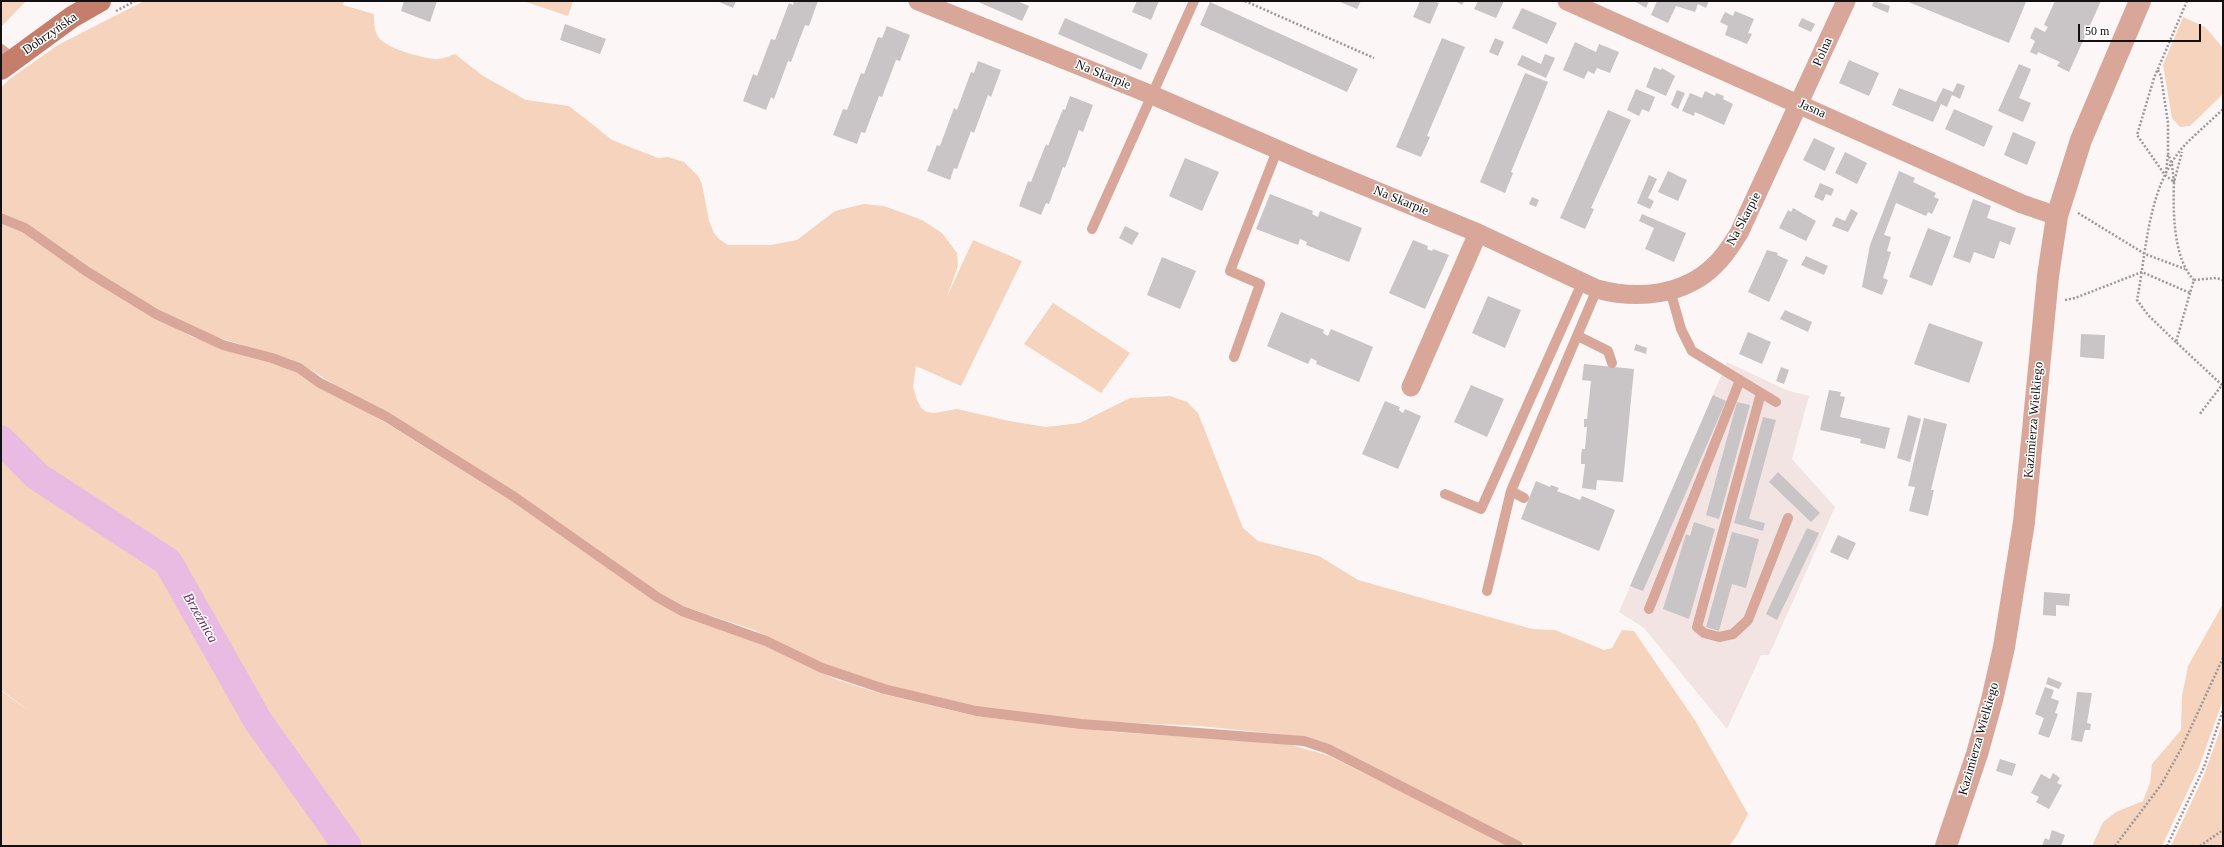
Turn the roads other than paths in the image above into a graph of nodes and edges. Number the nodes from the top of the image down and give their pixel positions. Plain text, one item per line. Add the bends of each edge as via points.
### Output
1 (100, 1) edge
2 (918, 1) edge
3 (1194, 1) edge
4 (1567, 1) edge
5 (1846, 1) edge
6 (2140, 1) edge
7 (5, 59) edge
8 (1152, 95) junction
9 (1800, 104) junction
10 (1278, 148) junction
11 (2067, 214) junction
12 (1, 218) edge
13 (1092, 229) dead end
14 (1478, 233) junction
15 (1589, 286) junction
16 (1670, 290) junction
17 (1578, 336) junction
18 (1234, 357) dead end
19 (1612, 363) dead end
20 (1740, 380) junction
21 (1411, 387) dead end
22 (1761, 393) junction
23 (1776, 402) dead end
24 (1511, 491) junction
25 (1445, 494) dead end
26 (1524, 498) dead end
27 (1788, 518) dead end
28 (1487, 591) dead end
29 (1649, 609) dead end
30 (1518, 846) edge
31 (1946, 846) edge

1 - 7 main road, Dobrzyńska
2 - 8 street, Na Skarpie
3 - 8 lane
4 - 9 street, Jasna
5 - 9 street, Polna
6 - 11 street, Kazimierza Wielkiego via 2081,140
8 - 10 street, Na Skarpie
8 - 13 lane
9 - 11 street, Jasna via 2022,204
9 - 16 street, Na Skarpie via 1739,233 1727,251 1703,275
10 - 14 street, Na Skarpie
10 - 18 lane via 1230,271 1260,284
11 - 31 street, Kazimierza Wielkiego via 2048,276 2024,522 2005,640 1979,746
12 - 30 lane via 25,228 86,271 156,314 224,344 299,368 320,383 385,416 513,496 657,597 682,611 766,641 822,668 884,689 976,711 1081,724 1304,741 1328,749
14 - 15 street, Na Skarpie
14 - 21 street
15 - 16 street, Na Skarpie via 1617,294 1638,295
15 - 17 lane
15 - 25 lane via 1480,509
16 - 20 lane via 1681,329 1692,351
17 - 19 lane via 1608,352
17 - 24 lane
20 - 22 lane
20 - 29 lane
22 - 23 lane
22 - 27 lane via 1697,627 1704,633 1719,637 1733,634 1748,620
24 - 26 lane
24 - 28 lane

